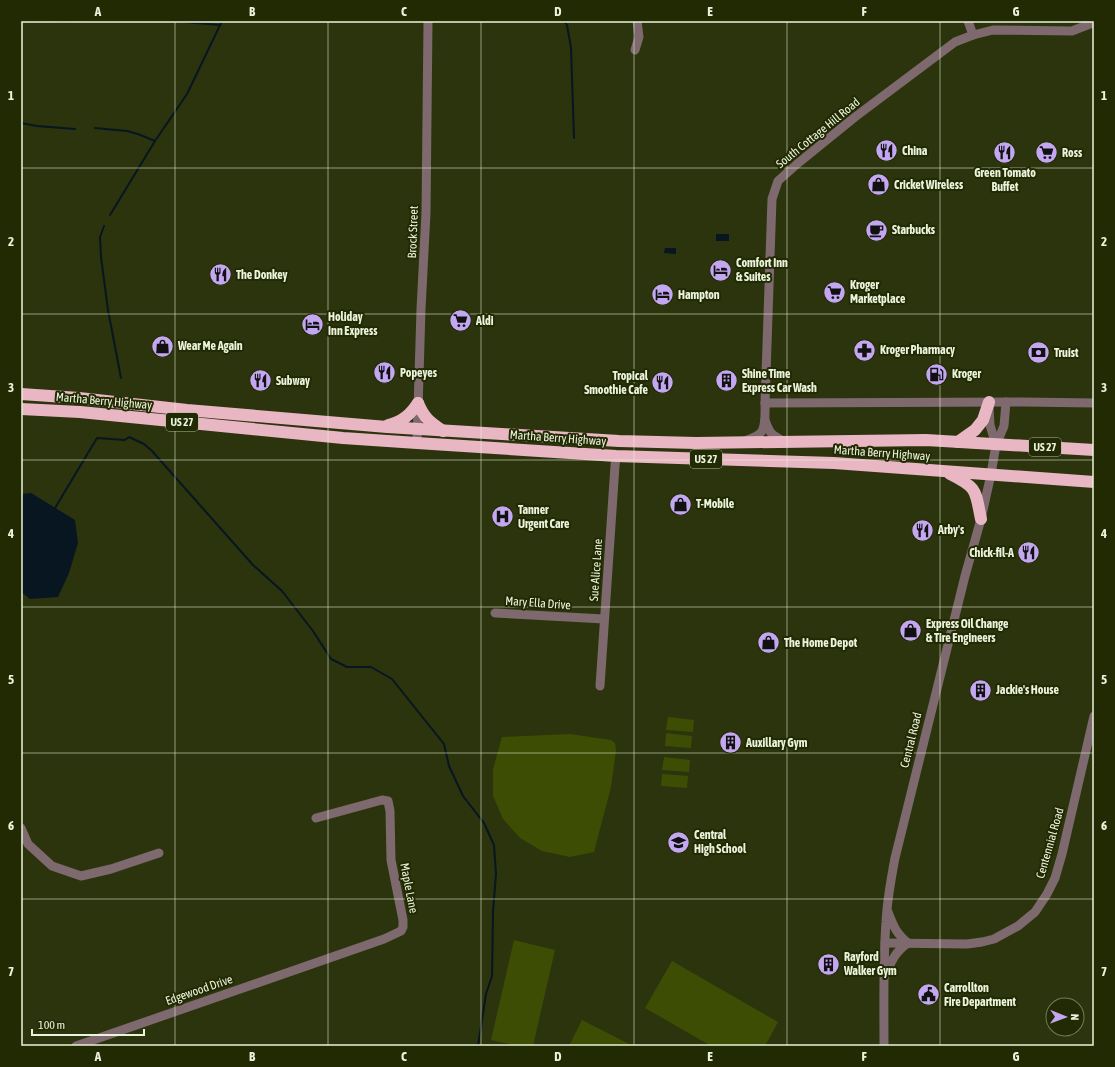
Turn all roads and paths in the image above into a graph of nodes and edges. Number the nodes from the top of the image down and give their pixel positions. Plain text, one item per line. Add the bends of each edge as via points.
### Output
1 (428, 21) edge
2 (638, 21) edge
3 (968, 21) edge
4 (1094, 21) edge
5 (973, 35) junction
6 (635, 50) dead end
7 (21, 394) edge
8 (766, 402) junction
9 (989, 402) junction
10 (1006, 402) junction
11 (418, 403) junction
12 (1094, 403) edge
13 (21, 409) edge
14 (765, 419) junction
15 (382, 427) junction
16 (417, 429) junction
17 (444, 431) junction
18 (618, 441) junction
19 (743, 442) junction
20 (785, 442) junction
21 (958, 442) junction
22 (417, 443) junction
23 (996, 445) junction
24 (1094, 450) edge
25 (616, 456) junction
26 (946, 471) junction
27 (991, 474) junction
28 (1094, 482) edge
29 (981, 519) junction
30 (495, 613) dead end
31 (604, 620) junction
32 (600, 686) dead end
33 (1094, 716) edge
34 (316, 818) dead end
35 (21, 828) edge
36 (159, 853) dead end
37 (887, 911) junction
38 (885, 943) junction
39 (908, 943) junction
40 (286, 973) joint
41 (884, 978) junction
42 (76, 1046) edge
43 (884, 1046) edge

1 - 11 street, Brock Street via 426,213
2 - 6 street via 639,37
3 - 5 street
4 - 5 street, South Cottage Hill Road via 1072,31 993,30
5 - 8 street, South Cottage Hill Road via 955,42 937,54 778,181 772,199
7 - 15 highway, Martha Berry Highway / US 27
8 - 9 street
8 - 14 street, South Cottage Hill Road
9 - 10 street
9 - 21 highway via 983,420 975,430
9 - 23 street, Central Road via 990,426
10 - 12 street
10 - 23 street, Central Road via 1004,426
11 - 15 highway via 412,413 404,419
11 - 16 street, Brock Street
11 - 17 highway via 427,420
13 - 22 highway, Martha Berry Highway / US 27 via 80,412
14 - 19 street via 762,431
14 - 20 street via 769,431
15 - 16 highway, Martha Berry Highway / US 27
16 - 17 highway, Martha Berry Highway / US 27
16 - 22 street, Brock Street
17 - 18 highway, Martha Berry Highway / US 27
18 - 19 highway, Martha Berry Highway / US 27
18 - 25 highway
19 - 20 highway, Martha Berry Highway / US 27
20 - 21 highway, Martha Berry Highway / US 27
21 - 23 highway, Martha Berry Highway / US 27
22 - 25 highway, Martha Berry Highway / US 27
23 - 24 highway, Martha Berry Highway / US 27
23 - 27 street, Central Road
25 - 26 highway, Martha Berry Highway / US 27 via 834,463
25 - 31 street, Sue Alice Lane
26 - 27 highway, Martha Berry Highway / US 27
26 - 29 highway via 971,486 975,492
27 - 28 highway, Martha Berry Highway / US 27
27 - 29 street, Central Road
29 - 37 street, Central Road via 897,851
30 - 31 street, Mary Ella Drive
31 - 32 street, Sue Alice Lane
33 - 39 street, Centennial Road via 1057,872 1035,912 1018,926 994,939 967,944
34 - 40 street, Maple Lane via 382,800 388,801 392,860 403,927 401,931 384,939
35 - 36 street via 28,844 52,866 81,876
37 - 38 street, Central Road
37 - 39 street via 896,931
38 - 39 street, Centennial Road
38 - 41 street, Central Road
39 - 41 street via 894,956
40 - 42 street, Edgewood Drive
41 - 43 street, Central Road

